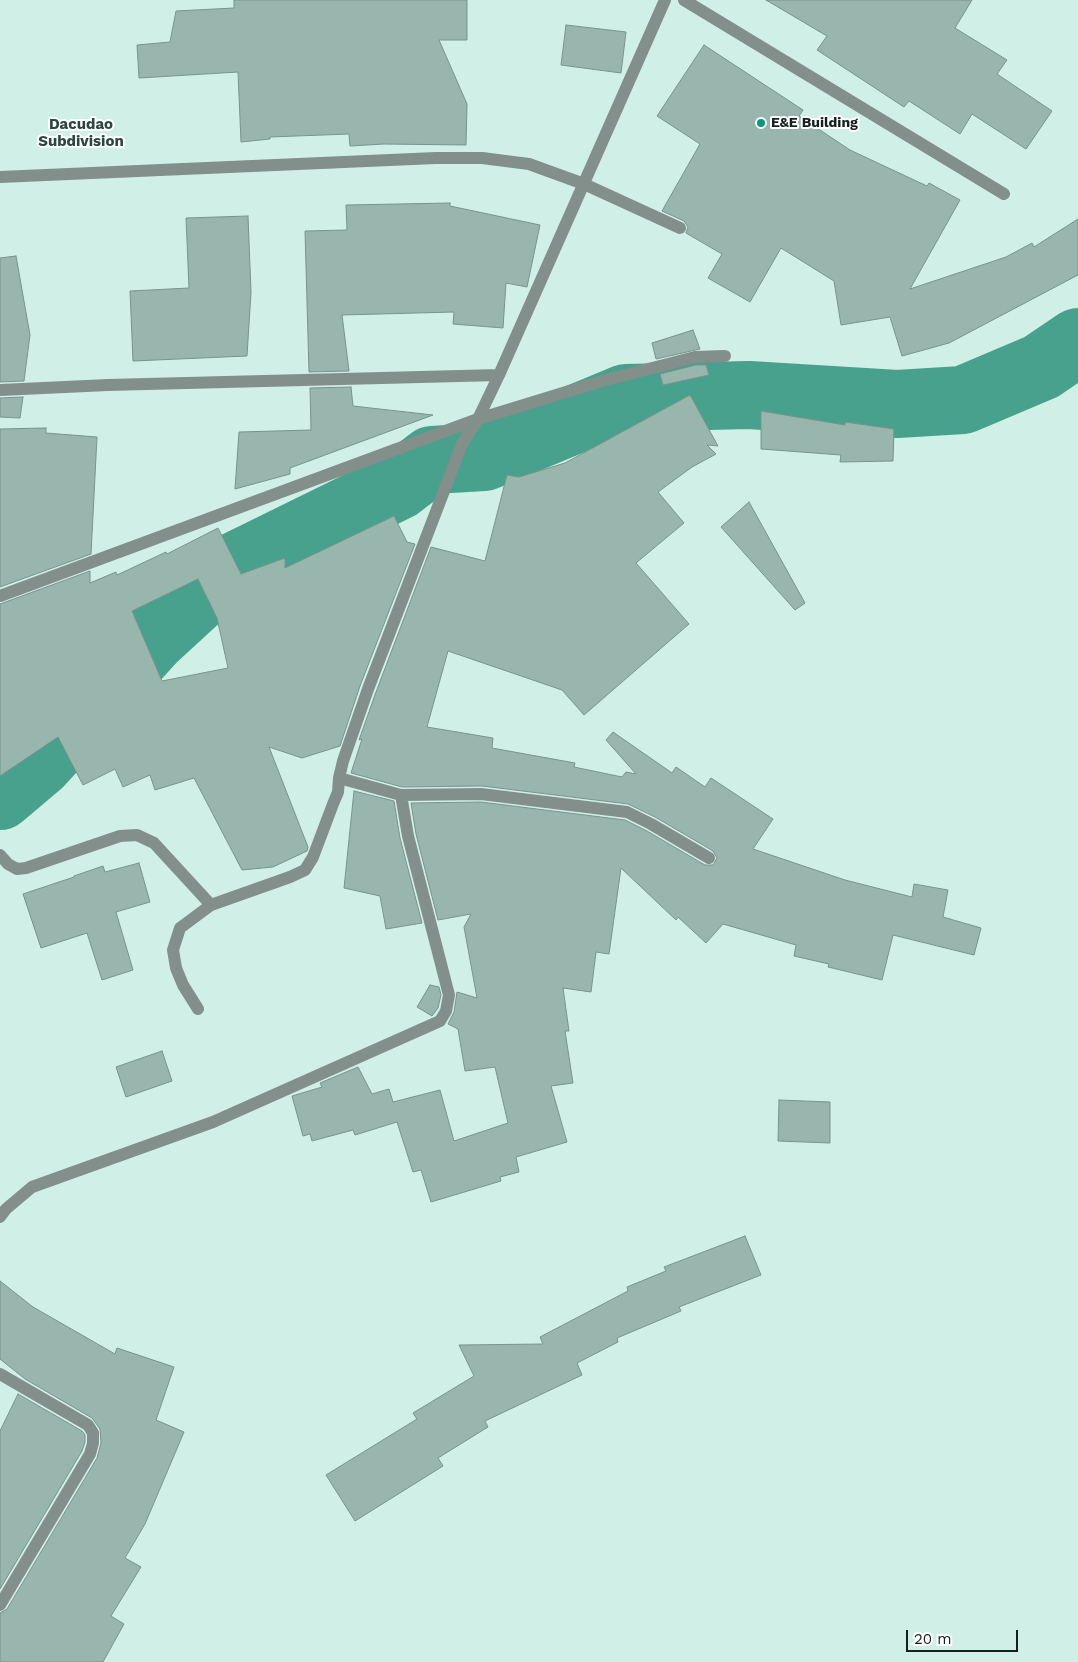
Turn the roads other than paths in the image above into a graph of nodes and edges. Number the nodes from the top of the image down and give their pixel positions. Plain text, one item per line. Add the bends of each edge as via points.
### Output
1 (665, 0) edge
2 (684, 0) edge
3 (0, 177) edge
4 (584, 184) junction
5 (1004, 194) dead end
6 (680, 228) dead end
7 (725, 356) dead end
8 (499, 375) junction
9 (0, 390) edge
10 (478, 420) junction
11 (0, 596) edge
12 (339, 778) junction
13 (401, 795) junction
14 (0, 855) edge
15 (710, 858) dead end
16 (211, 905) junction
17 (198, 1009) dead end
18 (0, 1217) edge
19 (0, 1374) edge
20 (0, 1605) edge

1 - 4 street
2 - 5 street
3 - 4 street via 473,158 528,164
4 - 6 street
4 - 8 street
7 - 10 street via 694,356
8 - 9 street
8 - 10 street
10 - 11 street
10 - 12 street via 462,444 451,472 368,690
12 - 13 street
12 - 16 street via 334,804 305,870
13 - 15 street via 481,794 627,812
13 - 18 street via 408,836 449,995 440,1021 213,1122 32,1187
14 - 16 street via 17,869 26,868 120,836 137,835 154,843
16 - 17 street via 180,928 175,940 176,968
19 - 20 street via 88,1425 93,1433 90,1454

